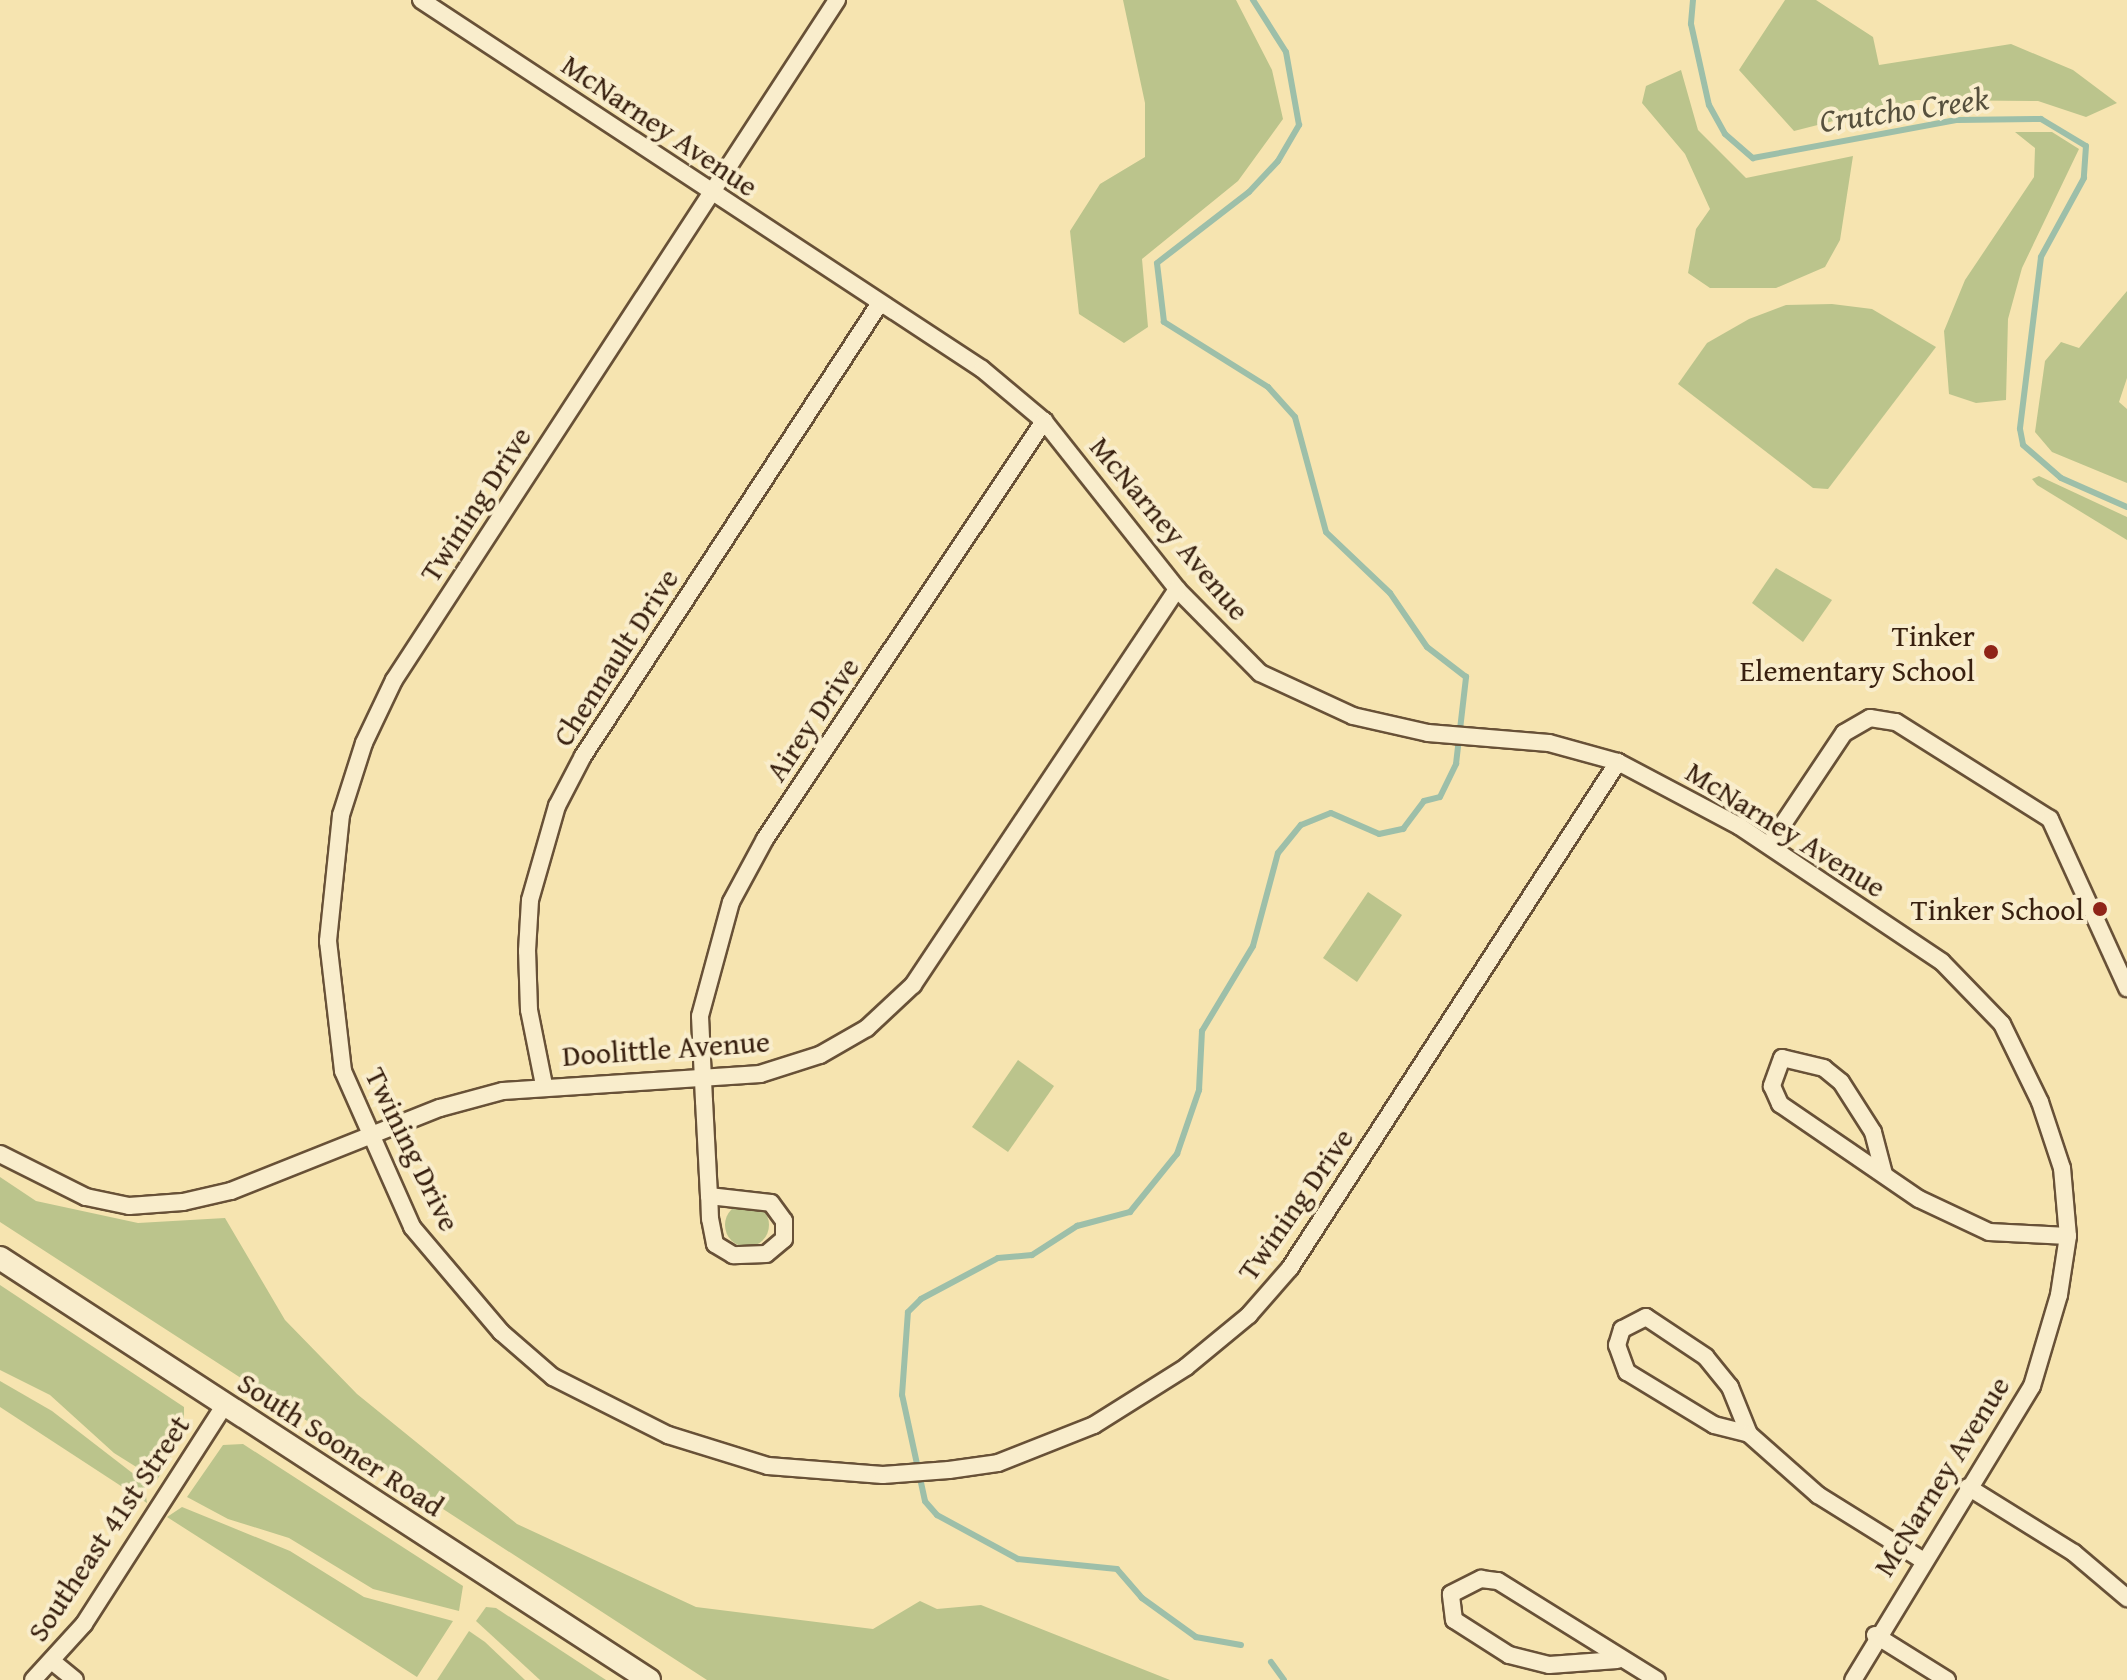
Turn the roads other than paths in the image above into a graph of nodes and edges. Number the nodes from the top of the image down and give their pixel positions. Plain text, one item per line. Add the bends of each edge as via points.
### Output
1 (421, 0) edge
2 (837, 0) edge
3 (712, 194) junction
4 (880, 303) junction
5 (1044, 421) junction
6 (1177, 589) junction
7 (1618, 762) junction
8 (1769, 845) junction
9 (2127, 988) edge
10 (703, 1077) junction
11 (544, 1085) junction
12 (367, 1135) junction
13 (0, 1154) edge
14 (1884, 1174) junction
15 (709, 1196) junction
16 (2068, 1236) junction
17 (0, 1258) edge
18 (225, 1404) junction
19 (1749, 1434) junction
20 (1968, 1487) junction
21 (1921, 1559) junction
22 (2127, 1597) edge
23 (1875, 1635) junction
24 (1617, 1660) junction
25 (53, 1662) junction
26 (33, 1680) edge
27 (75, 1680) edge
28 (649, 1680) edge
29 (1657, 1680) edge
30 (1853, 1680) edge
31 (1947, 1680) edge

1 - 3 street, McNarney Avenue
2 - 3 street, Twining Drive
3 - 4 street, McNarney Avenue
3 - 12 street, Twining Drive via 411,651 364,743 341,815 328,941 343,1071
4 - 5 street, McNarney Avenue via 982,369
4 - 11 street, Chennault Drive via 583,756 557,806 530,900 527,951 529,1010
5 - 6 street, McNarney Avenue
5 - 10 street, Airey Drive via 741,880 704,990
6 - 7 street, McNarney Avenue via 1260,673 1353,716 1428,733 1549,743
6 - 10 street, Doolittle Avenue via 928,965 890,1009 843,1044 793,1066
7 - 8 street, McNarney Avenue
7 - 12 street, Twining Drive via 1311,1239 1249,1315 1186,1367 1094,1425 998,1463 909,1474 768,1466 668,1435 553,1377 450,1278 412,1227
8 - 9 street via 1844,733 1870,718 1896,722 2050,819
8 - 16 street, McNarney Avenue via 1942,962 2002,1024 2040,1102 2062,1168
10 - 11 street, Doolittle Avenue
10 - 15 street, Airey Drive
11 - 12 street, Doolittle Avenue via 440,1108
12 - 13 street, Doolittle Avenue via 231,1191 129,1206 86,1197
14 - 14 street via 1780,1104 1772,1086 1782,1058 1824,1068 1841,1082 1873,1132
14 - 16 street via 1919,1199 1989,1232
15 - 15 street, Airey Drive via 715,1244 723,1251 766,1254 784,1239 784,1221 771,1203
16 - 20 street, McNarney Avenue via 2059,1295 2032,1386
17 - 18 main road, South Sooner Road
18 - 25 street, Southeast 41st Street
18 - 28 main road, South Sooner Road
19 - 19 street via 1714,1425 1627,1372 1617,1345 1622,1329 1646,1317 1706,1357 1730,1387
19 - 21 street via 1818,1495
20 - 21 street, McNarney Avenue
20 - 22 street via 2074,1553
21 - 23 street, McNarney Avenue
23 - 30 street, McNarney Avenue
23 - 31 street
24 - 24 street via 1549,1665 1509,1655 1454,1620 1451,1594 1481,1579 1498,1581
24 - 29 street
25 - 26 street, Southeast 41st Street
25 - 27 street

